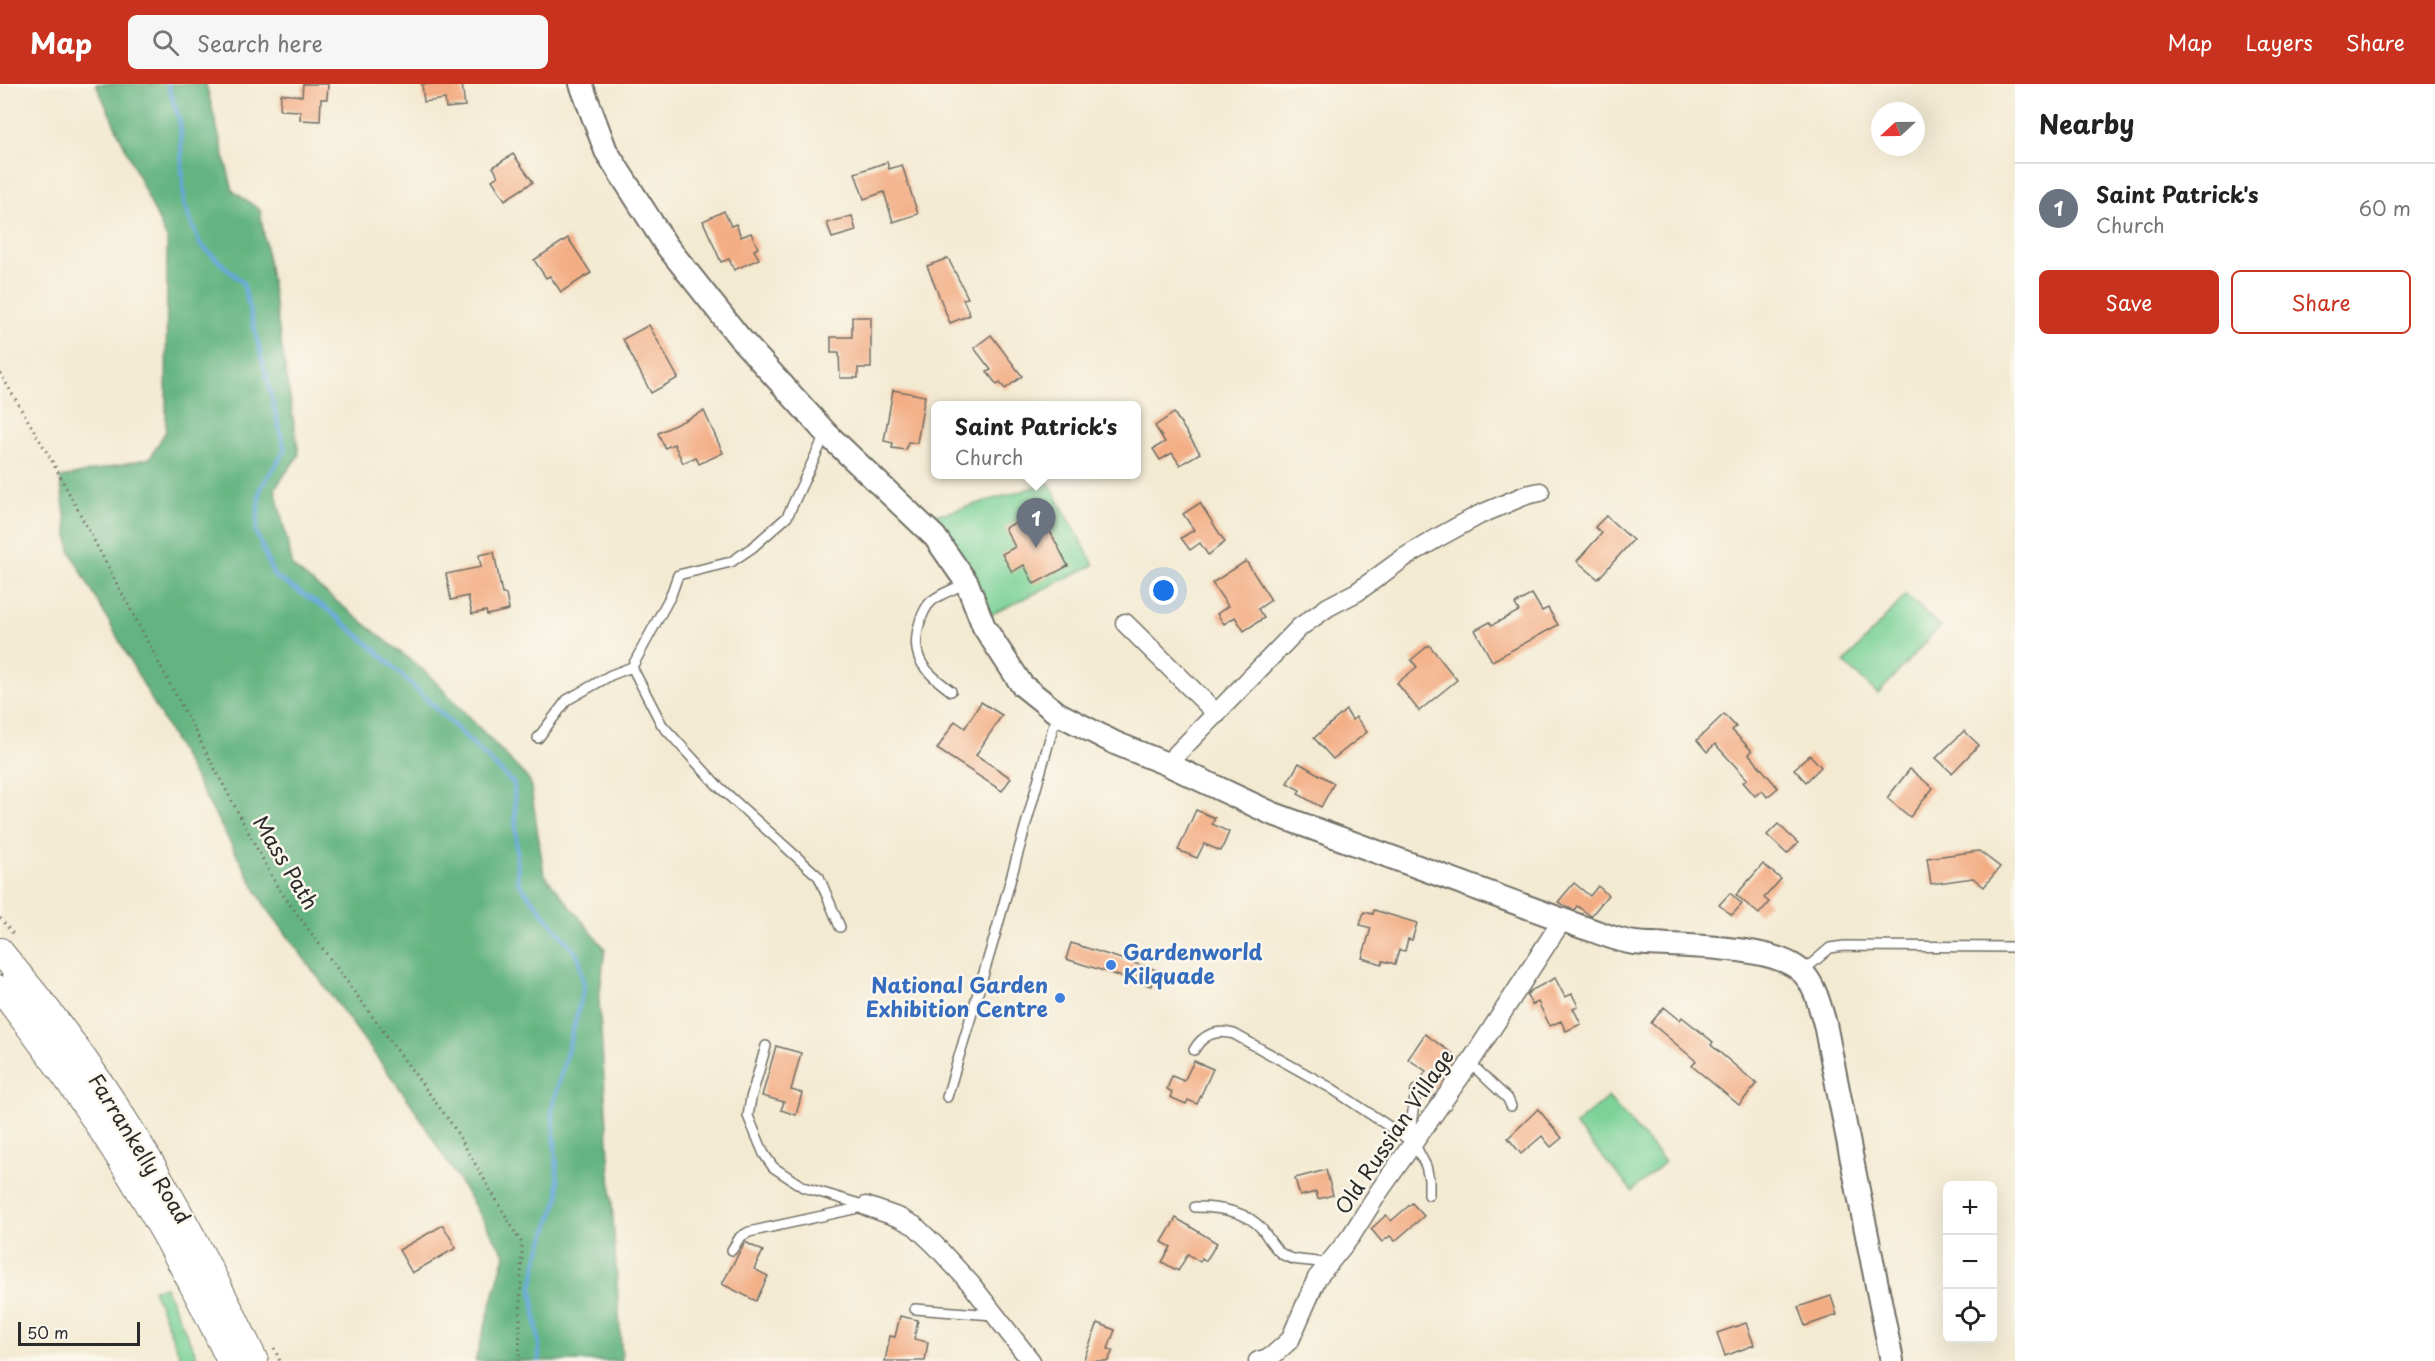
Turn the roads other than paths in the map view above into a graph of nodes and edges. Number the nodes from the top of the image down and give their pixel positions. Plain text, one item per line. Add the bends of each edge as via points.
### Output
1 (582, 84) edge
2 (826, 433) junction
3 (1540, 492) dead end
4 (967, 583) junction
5 (1125, 623) dead end
6 (632, 668) junction
7 (951, 691) dead end
8 (1057, 713) junction
9 (1217, 714) junction
10 (538, 738) dead end
11 (1167, 764) junction
12 (1563, 919) junction
13 (840, 927) dead end
14 (2015, 947) edge
15 (0, 951) edge
16 (1802, 972) junction
17 (0, 989) edge
18 (766, 1046) dead end
19 (1194, 1050) dead end
20 (1470, 1063) junction
21 (1416, 1090) dead end
22 (947, 1097) dead end
23 (1511, 1106) dead end
24 (1411, 1141) junction
25 (1429, 1195) dead end
26 (866, 1206) junction
27 (1195, 1207) dead end
28 (732, 1250) dead end
29 (1327, 1265) junction
30 (915, 1309) dead end
31 (995, 1316) junction
32 (1263, 1360) edge
33 (230, 1361) edge
34 (255, 1361) edge
35 (1031, 1361) edge
36 (1892, 1361) edge

1 - 2 street via 606,151 666,245 739,337
2 - 4 street via 935,537
2 - 6 lane via 787,517 731,562 678,575 671,596
3 - 9 street via 1479,515 1328,607 1300,627
4 - 7 lane via 932,601 920,618 915,640 927,673
4 - 8 street via 984,627 1022,685
5 - 9 street
6 - 10 lane via 567,700
6 - 13 lane via 662,725 717,785 819,878
8 - 11 street
8 - 22 lane
9 - 11 street
11 - 12 street via 1271,813
12 - 16 street via 1632,943 1767,954
12 - 20 street, Old Russian Village
14 - 16 lane via 1844,946 1830,948
15 - 34 main road, Farrankelly Road via 58,1023 128,1126 214,1276
16 - 36 street via 1815,990 1826,1024
17 - 33 main road, Farrankelly Road via 38,1037 134,1180 169,1239
18 - 26 lane via 748,1116 764,1154 773,1167 803,1187
19 - 24 lane via 1203,1038 1217,1032 1234,1034 1331,1088
20 - 23 lane
20 - 24 street, Old Russian Village
21 - 24 lane
24 - 25 lane via 1426,1166
24 - 29 street, Old Russian Village via 1351,1236
26 - 28 lane via 749,1232 740,1237
26 - 31 street via 915,1226 970,1283
27 - 29 lane via 1230,1210 1260,1226 1281,1254
29 - 32 street, Old Russian Village via 1290,1340
30 - 31 lane
31 - 35 street

